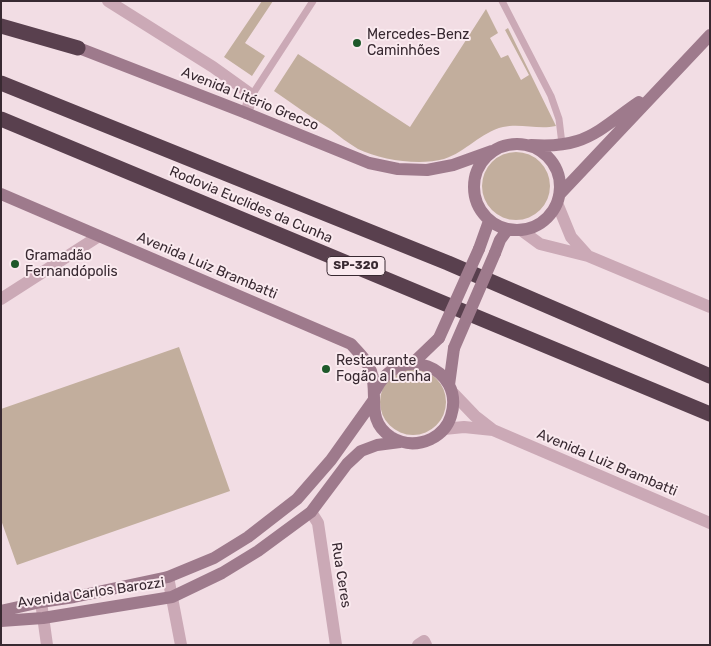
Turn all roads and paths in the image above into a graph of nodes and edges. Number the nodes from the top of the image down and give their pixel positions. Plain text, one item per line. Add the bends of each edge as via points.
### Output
1 (108, 1) edge
2 (313, 1) edge
3 (502, 1) edge
4 (1, 18) edge
5 (1, 26) edge
6 (710, 35) edge
7 (78, 48) junction
8 (1, 83) edge
9 (658, 90) junction
10 (252, 96) junction
11 (246, 113) junction
12 (1, 118) edge
13 (525, 144) junction
14 (562, 144) junction
15 (492, 151) junction
16 (1, 194) edge
17 (558, 199) junction
18 (490, 221) junction
19 (515, 230) junction
20 (99, 236) junction
21 (588, 256) junction
22 (1, 299) edge
23 (710, 307) edge
24 (413, 363) junction
25 (710, 376) edge
26 (450, 388) junction
27 (374, 396) junction
28 (710, 414) edge
29 (444, 429) junction
30 (493, 430) junction
31 (400, 442) junction
32 (297, 499) junction
33 (311, 512) junction
34 (710, 522) edge
35 (248, 537) junction
36 (258, 551) junction
37 (168, 577) junction
38 (74, 597) junction
39 (172, 597) junction
40 (40, 602) junction
41 (1, 611) edge
42 (77, 613) junction
43 (43, 618) junction
44 (1, 621) edge
45 (47, 645) edge
46 (181, 645) edge
47 (336, 645) edge

1 - 10 street via 213,67
2 - 10 lane
3 - 14 lane via 551,96 559,119
4 - 7 main road, Avenida Litério Grecco
5 - 7 highway
6 - 9 main road
7 - 11 main road, Avenida Litério Grecco
8 - 25 highway, Rodovia Euclides da Cunha / SP-320 via 448,263
9 - 14 main road via 601,130 578,141
9 - 17 main road
10 - 11 street
11 - 15 main road, Avenida Litério Grecco via 369,163 398,169 427,170
12 - 28 highway, Rodovia Euclides da Cunha / SP-320
13 - 14 main road
13 - 15 main road via 502,146
13 - 17 main road via 545,154 553,163 560,184
15 - 18 main road via 477,169 473,191 482,213
16 - 20 main road, Avenida Luiz Brambatti
17 - 19 main road via 543,221
17 - 21 street via 571,237
18 - 19 main road
18 - 24 main road, bridge via 439,338
19 - 21 street via 540,244
19 - 26 main road, bridge via 500,240 454,348
20 - 22 street
20 - 27 main road, Avenida Luiz Brambatti via 351,344 371,372
21 - 23 street
24 - 26 main road via 434,369
24 - 27 main road via 389,371 379,382
26 - 29 main road via 452,411
26 - 30 street, Avenida Luiz Brambatti via 475,416
27 - 31 main road via 377,422
27 - 32 main road, Avenida Carlos Barozzi via 332,460
29 - 30 street, Avenida Luiz Brambatti
29 - 31 main road via 424,442
30 - 34 street, Avenida Luiz Brambatti
31 - 33 main road, Avenida Carlos Barozzi via 377,445 361,452 347,464
32 - 33 main road
32 - 35 main road, Avenida Carlos Barozzi
33 - 36 main road, Avenida Carlos Barozzi
33 - 47 street, Rua Ceres via 318,523
35 - 36 main road
35 - 37 main road, Avenida Carlos Barozzi via 214,558
36 - 39 main road, Avenida Carlos Barozzi
37 - 38 main road, Avenida Carlos Barozzi
37 - 39 street
38 - 40 main road, Avenida Carlos Barozzi
38 - 42 main road
39 - 42 main road, Avenida Carlos Barozzi
39 - 46 street
40 - 41 main road, Avenida Carlos Barozzi
40 - 43 street
42 - 43 main road, Avenida Carlos Barozzi
43 - 44 main road, Avenida Carlos Barozzi
43 - 45 street

